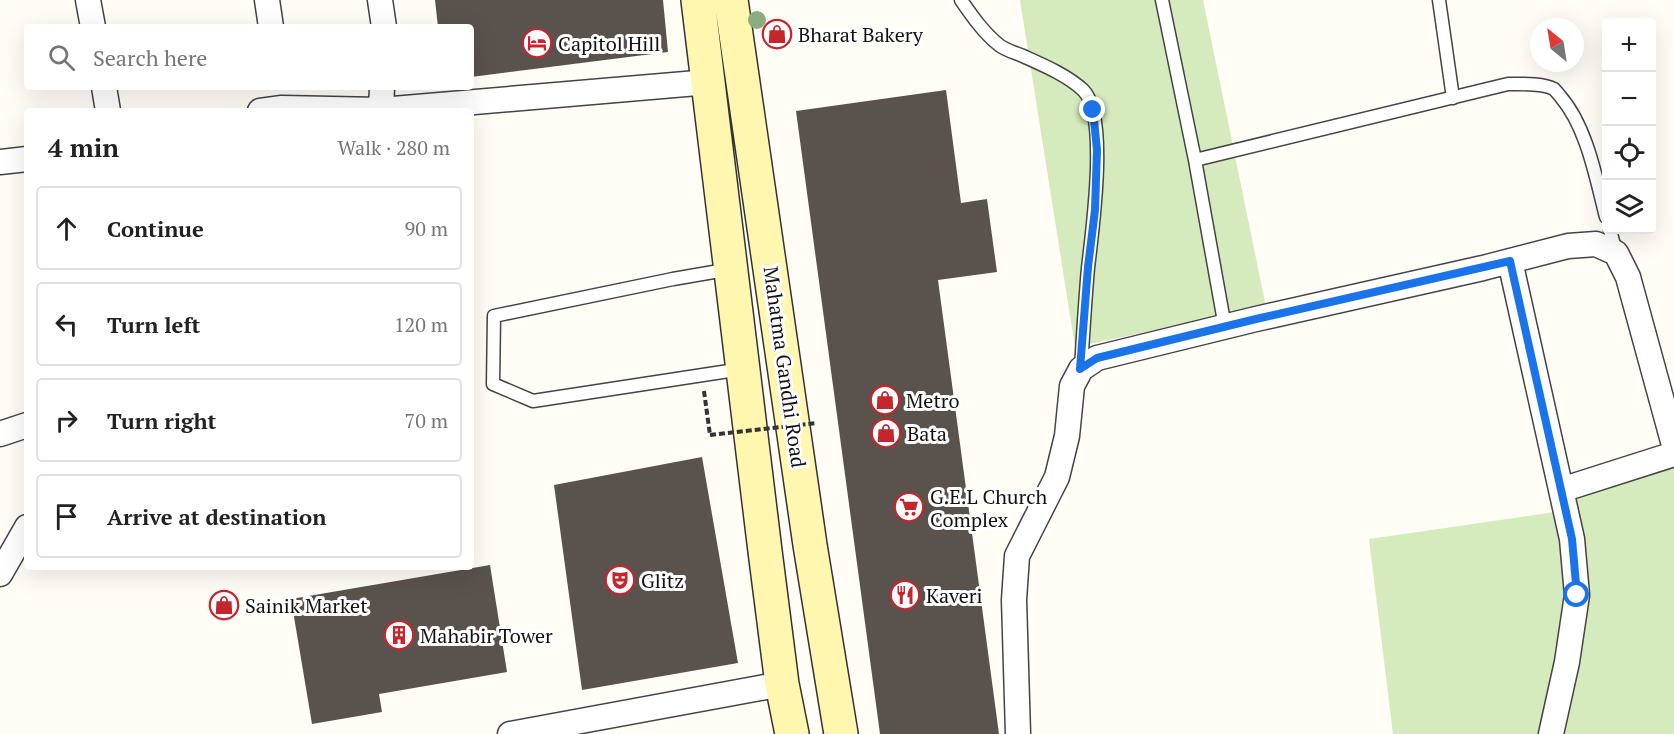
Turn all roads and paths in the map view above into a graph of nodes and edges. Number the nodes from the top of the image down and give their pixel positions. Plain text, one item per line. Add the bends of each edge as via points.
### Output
1 (88, 0) edge
2 (267, 0) edge
3 (380, 0) edge
4 (698, 0) edge
5 (731, 0) edge
6 (961, 0) edge
7 (1162, 0) edge
8 (1439, 0) edge
9 (92, 24) edge
10 (271, 24) edge
11 (384, 24) edge
12 (709, 82) junction
13 (104, 90) edge
14 (382, 90) edge
15 (1453, 98) junction
16 (274, 102) edge
17 (108, 108) edge
18 (354, 108) edge
19 (381, 108) edge
20 (404, 108) edge
21 (1, 157) edge
22 (24, 159) edge
23 (1195, 160) junction
24 (1602, 200) edge
25 (1611, 234) edge
26 (1616, 253) junction
27 (1510, 261) junction
28 (731, 269) junction
29 (1226, 327) junction
30 (743, 369) junction
31 (1080, 369) junction
32 (703, 388) dead end
33 (817, 423) dead end
34 (24, 426) edge
35 (0, 434) edge
36 (1674, 445) edge
37 (1674, 454) edge
38 (1561, 490) junction
39 (24, 532) edge
40 (0, 574) edge
41 (782, 684) junction
42 (510, 734) edge
43 (792, 734) edge
44 (841, 734) edge
45 (1018, 734) edge
46 (1551, 734) edge

1 - 9 street
2 - 10 street
3 - 11 street
4 - 12 main road, Mahatma Gandhi Road
5 - 44 main road, Mahatma Gandhi Road
6 - 31 lane via 976,23 1000,46 1066,78 1084,91 1093,110 1097,150 1095,210
7 - 23 lane
8 - 15 lane
12 - 20 street
12 - 28 main road, Mahatma Gandhi Road
13 - 17 street
14 - 19 street
15 - 23 lane
15 - 24 lane via 1508,84 1554,89 1579,127
16 - 18 street
21 - 22 street
23 - 29 lane
25 - 26 lane
26 - 27 street via 1596,244 1568,246
26 - 36 street via 1628,277
27 - 29 street
27 - 38 street
28 - 30 main road, Mahatma Gandhi Road
28 - 30 lane via 494,316 493,384 533,401
29 - 31 street via 1097,358
30 - 41 main road, Mahatma Gandhi Road
31 - 45 street via 1072,386 1067,436 1057,477 1017,556 1014,600
32 - 33 path, bridge via 710,435
34 - 35 street
37 - 38 street
38 - 46 street via 1572,539 1577,595
39 - 40 street
41 - 42 street
41 - 43 main road, Mahatma Gandhi Road

